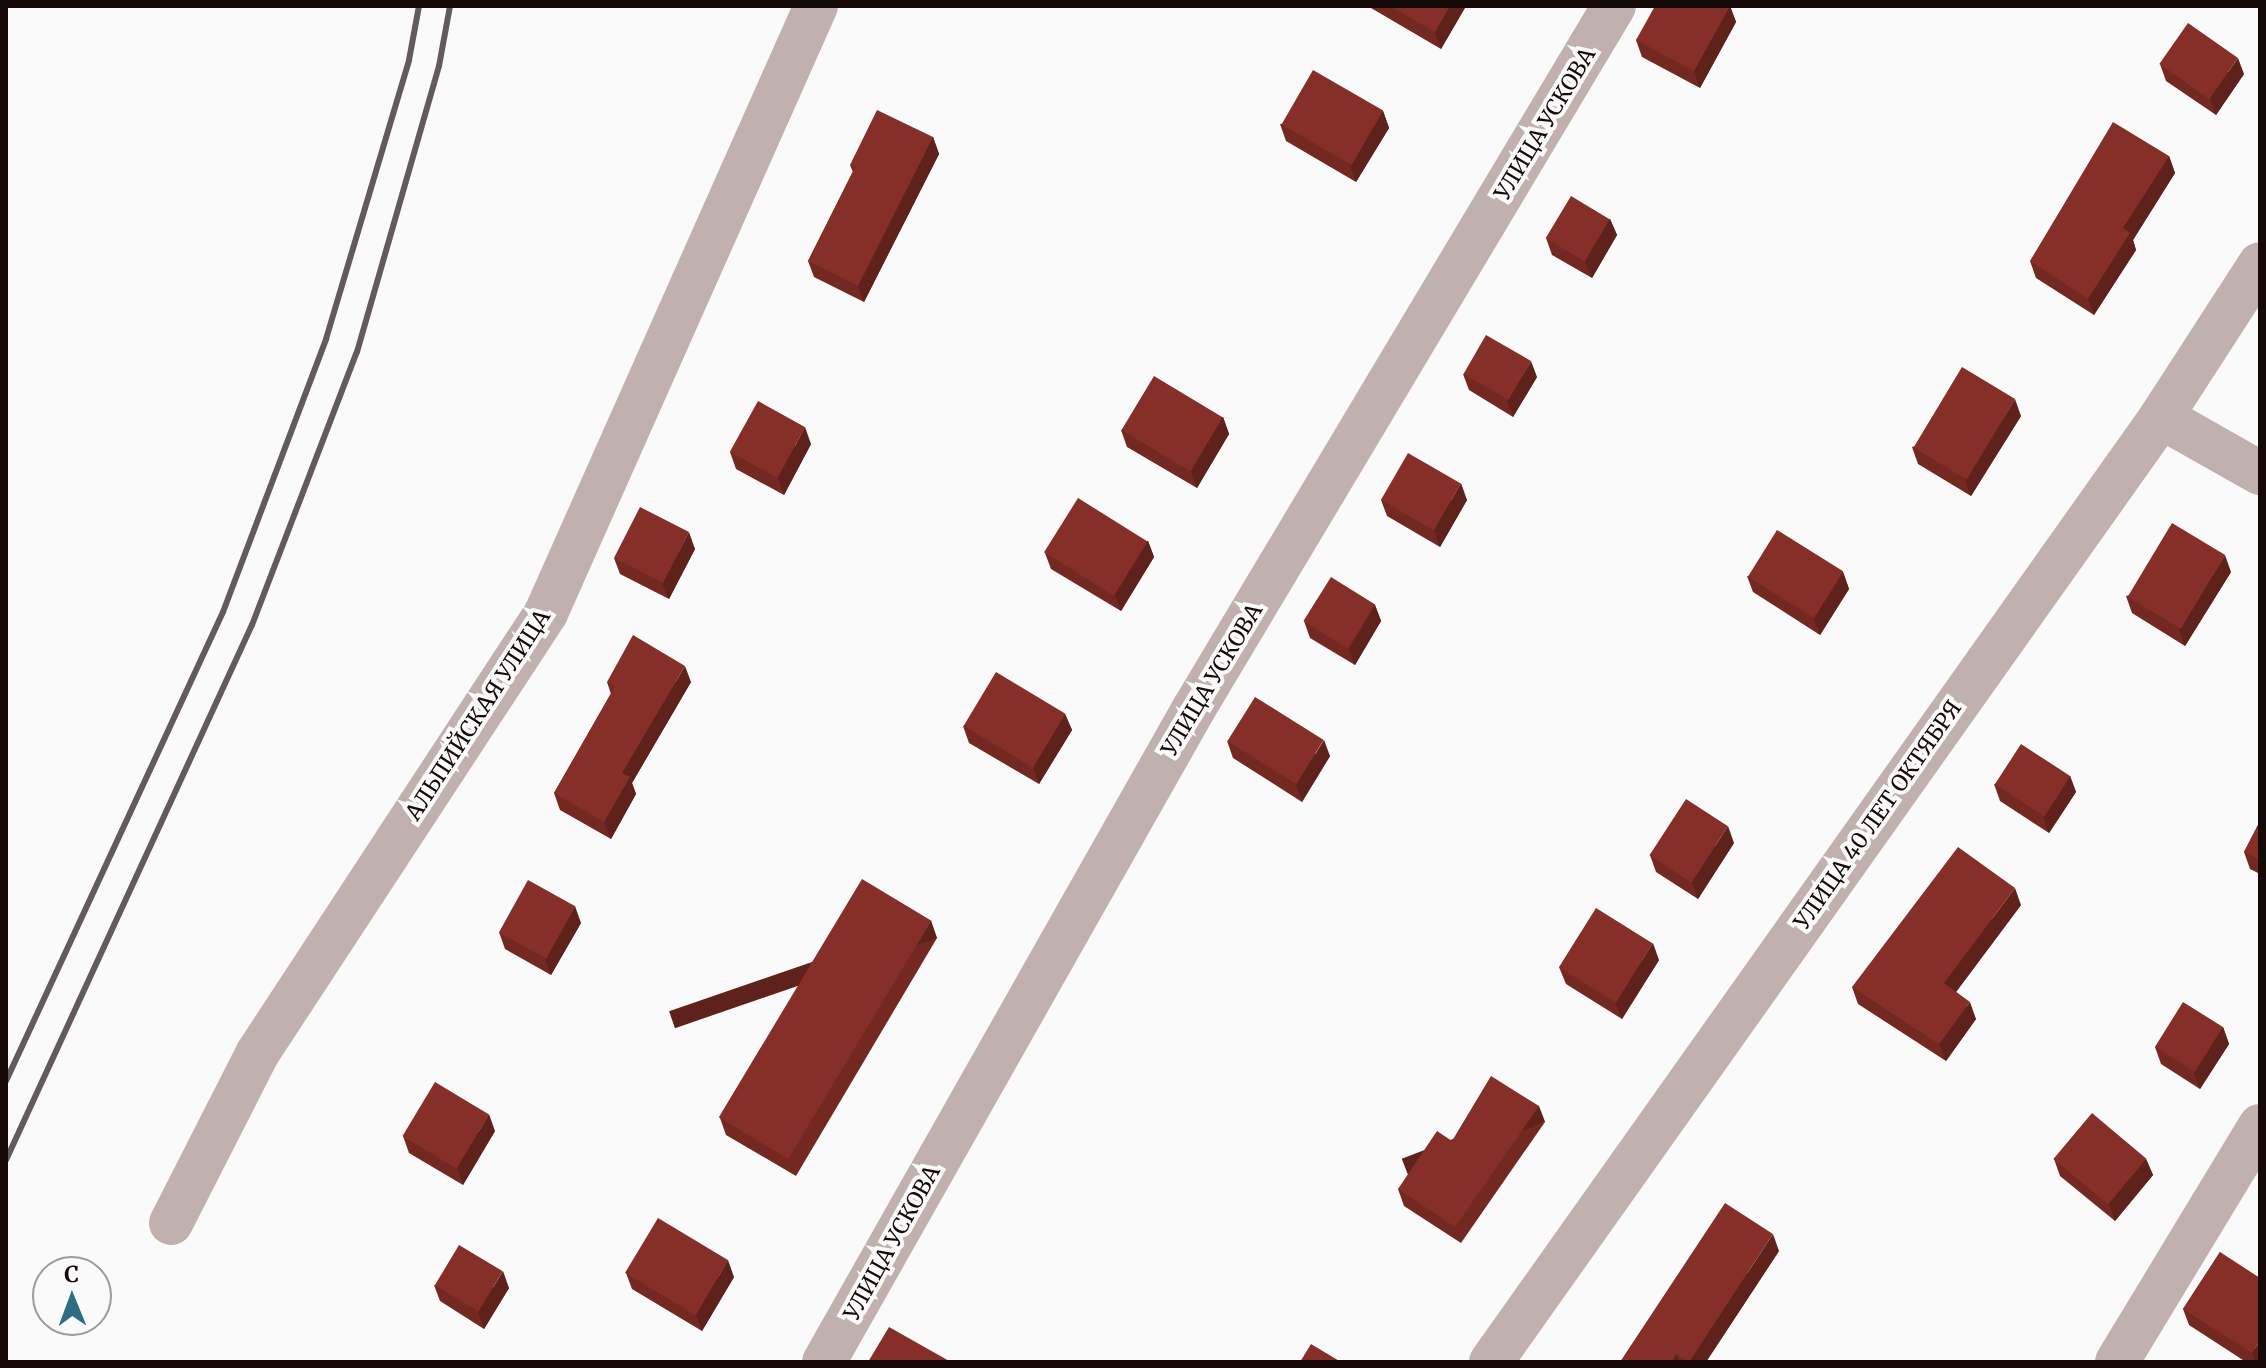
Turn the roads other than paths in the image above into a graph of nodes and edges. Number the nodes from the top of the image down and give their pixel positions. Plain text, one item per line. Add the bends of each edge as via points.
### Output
1 (816, 6) edge
2 (1614, 6) edge
3 (2260, 264) edge
4 (2161, 417) junction
5 (2260, 473) edge
6 (2260, 1126) edge
7 (171, 1223) dead end
8 (824, 1362) edge
9 (1491, 1362) edge
10 (2117, 1362) edge

1 - 7 street, АЛЬПИЙСКАЯ УЛИЦА via 546,613 257,1054
2 - 8 street, УЛИЦА УСКОВА via 1193,710
3 - 4 street, УЛИЦА 40 ЛЕТ ОКТЯБРЯ
4 - 5 street
4 - 9 street, УЛИЦА 40 ЛЕТ ОКТЯБРЯ
6 - 10 street

